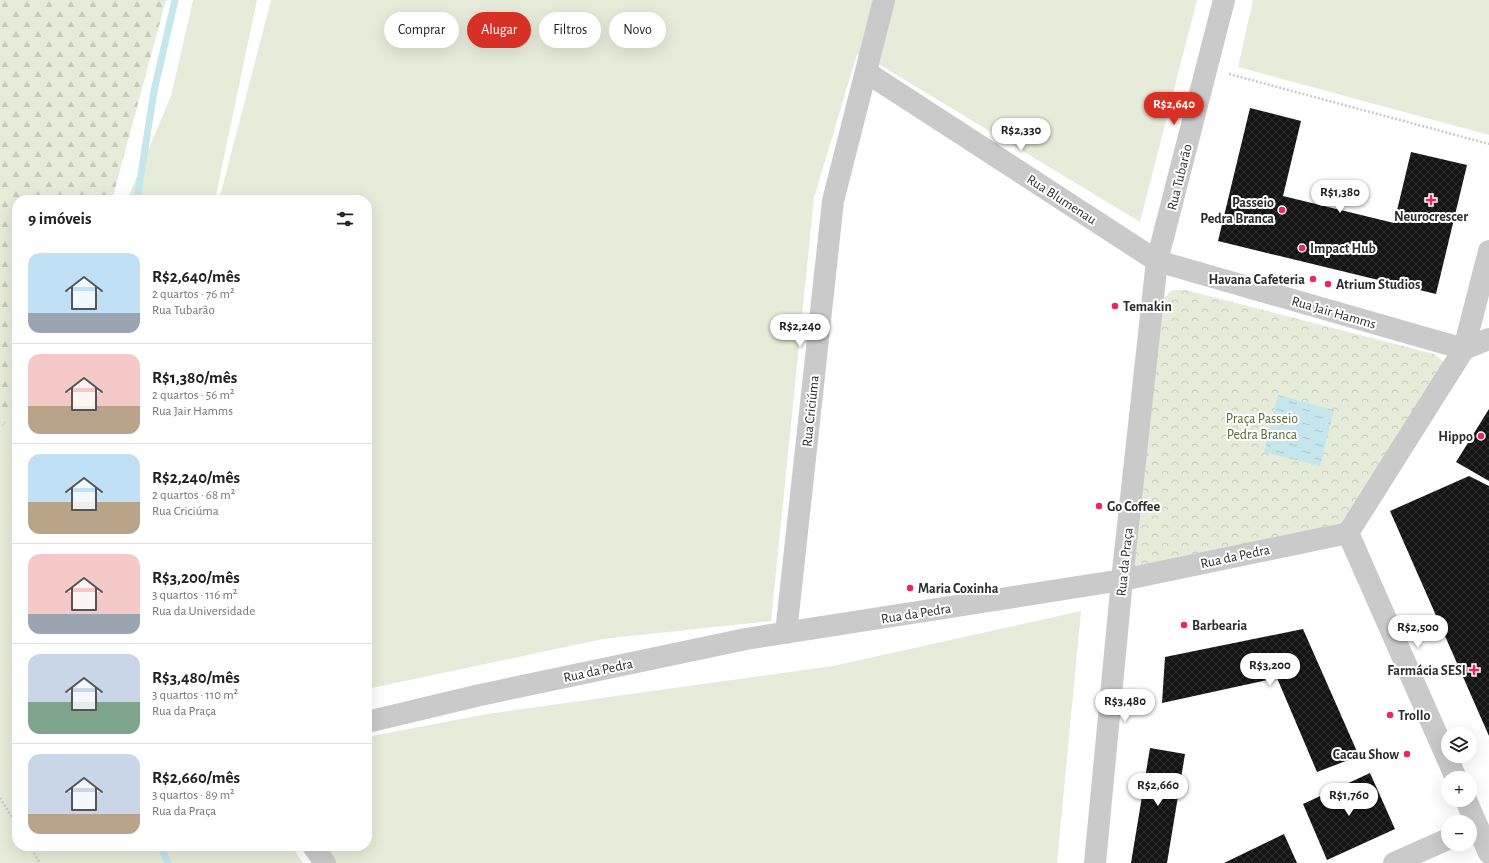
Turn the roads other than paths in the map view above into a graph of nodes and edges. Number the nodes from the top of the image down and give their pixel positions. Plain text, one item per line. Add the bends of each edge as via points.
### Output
1 (884, 0) edge
2 (1224, 0) edge
3 (866, 72) junction
4 (1489, 251) edge
5 (1157, 261) junction
6 (1489, 339) edge
7 (1464, 349) junction
8 (1348, 533) junction
9 (1122, 580) junction
10 (786, 634) junction
11 (372, 721) edge
12 (1453, 771) edge
13 (1470, 807) edge
14 (1479, 826) edge
15 (1441, 842) edge
16 (317, 851) edge
17 (1489, 853) edge
18 (325, 863) edge
19 (1094, 863) edge
20 (1394, 863) edge

1 - 3 street, Rua Criciúma
2 - 5 street, Rua Tubarão
3 - 5 street, Rua Blumenau
3 - 10 street, Rua Criciúma via 833,201
4 - 7 street
5 - 7 street, Rua Jair Hamms
5 - 9 street, Rua da Praça
6 - 7 street
7 - 8 street
8 - 9 street, Rua da Pedra
8 - 12 street
9 - 10 street, Rua da Pedra
9 - 19 street, Rua da Praça
10 - 11 street, Rua da Pedra via 746,639 480,695
13 - 14 street
14 - 17 street
15 - 20 street
16 - 18 street

